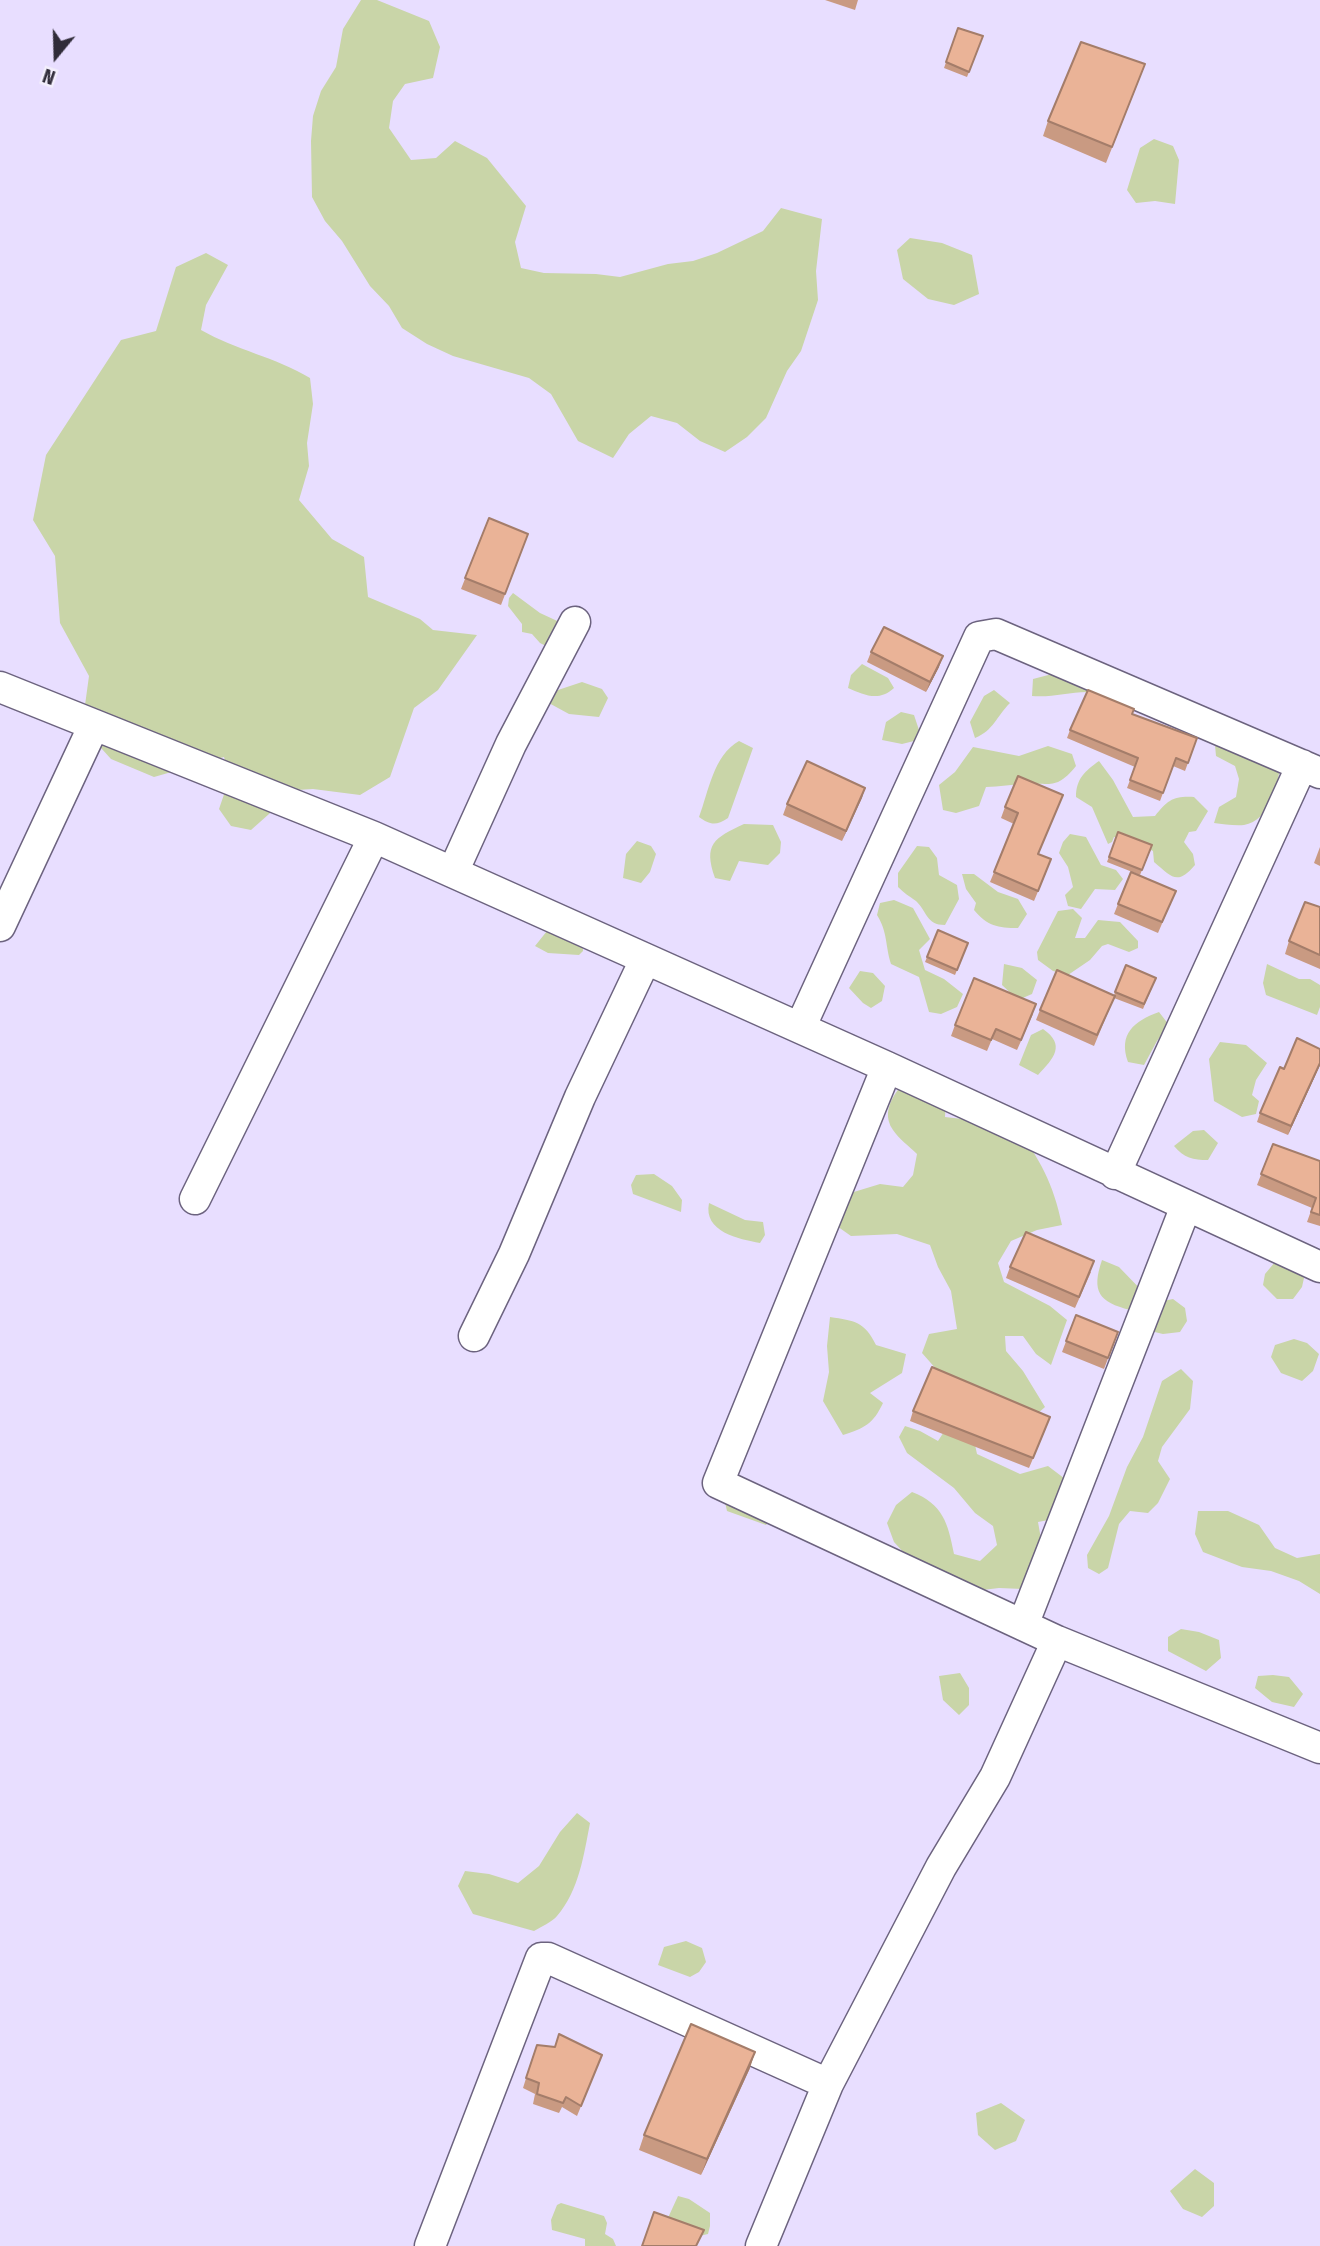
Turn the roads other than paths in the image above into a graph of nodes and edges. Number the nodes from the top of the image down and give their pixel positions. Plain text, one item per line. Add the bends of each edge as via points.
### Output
1 (575, 622) dead end
2 (0, 687) edge
3 (94, 725) junction
4 (1311, 769) edge
5 (374, 837) junction
6 (453, 872) junction
7 (0, 926) edge
8 (645, 960) junction
9 (800, 1028) junction
10 (887, 1067) junction
11 (1115, 1174) junction
12 (195, 1199) dead end
13 (1186, 1206) junction
14 (1320, 1267) edge
15 (474, 1336) dead end
16 (1023, 1625) junction
17 (1057, 1641) junction
18 (1320, 1748) edge
19 (828, 2084) junction
20 (430, 2246) edge
21 (761, 2246) edge

1 - 6 street via 511,744
2 - 3 street
3 - 5 street
3 - 7 street
4 - 9 street via 996,634 979,637
4 - 11 street
5 - 6 street
5 - 12 street
6 - 8 street
8 - 9 street
8 - 15 street
9 - 10 street
10 - 11 street
10 - 16 street via 718,1483
11 - 13 street
13 - 14 street
13 - 16 street
16 - 17 street
17 - 18 street
17 - 19 street via 995,1777 940,1867
19 - 20 street via 541,1958
19 - 21 street

